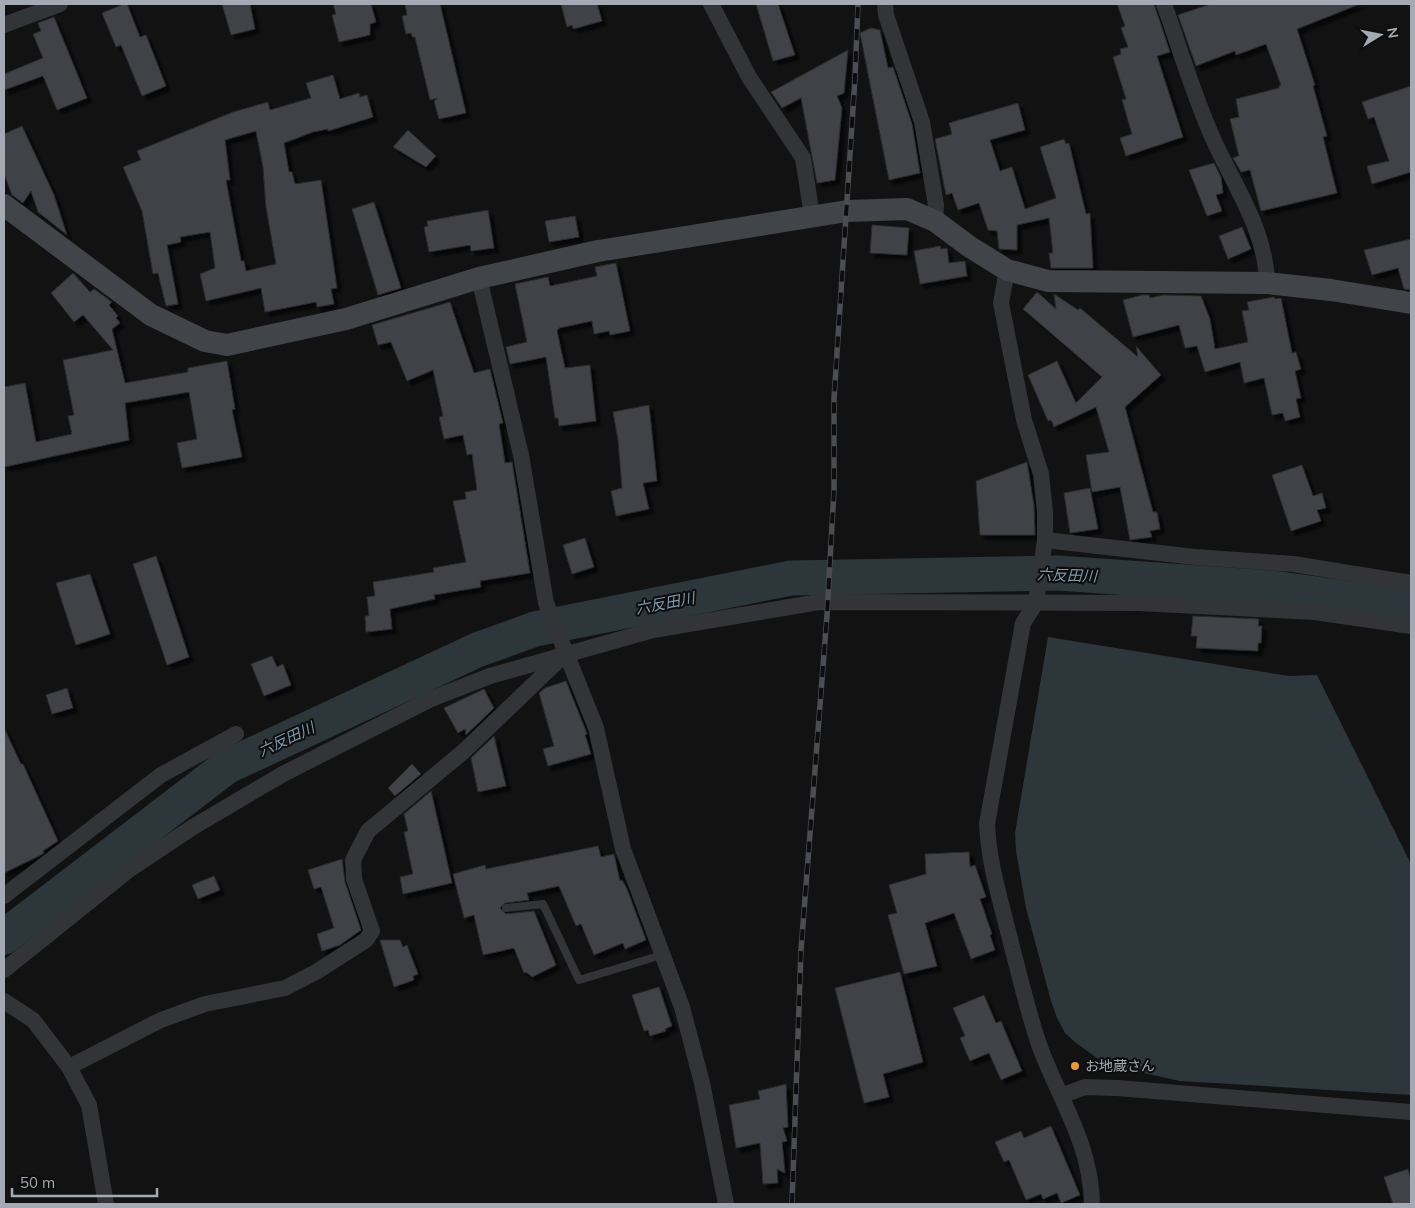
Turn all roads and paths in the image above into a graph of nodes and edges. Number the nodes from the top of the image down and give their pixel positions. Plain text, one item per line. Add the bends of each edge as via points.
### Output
1 (60, 4) edge
2 (710, 4) edge
3 (885, 4) edge
4 (1164, 4) edge
5 (4, 25) edge
6 (4, 205) edge
7 (812, 216) junction
8 (935, 221) junction
9 (1007, 270) junction
10 (480, 278) junction
11 (1267, 283) junction
12 (1411, 304) edge
13 (1045, 544) junction
14 (1411, 583) edge
15 (1037, 598) junction
16 (1411, 626) edge
17 (565, 655) junction
18 (236, 734) dead end
19 (4, 896) edge
20 (506, 908) dead end
21 (662, 955) junction
22 (4, 970) edge
23 (4, 1001) edge
24 (69, 1067) junction
25 (1063, 1095) junction
26 (1411, 1112) edge
27 (106, 1204) edge
28 (726, 1204) edge
29 (1092, 1204) edge

1 - 5 street
2 - 7 street via 749,77 803,158
3 - 8 street via 922,122 936,205
4 - 11 street via 1213,139 1256,227 1267,266
6 - 10 street via 151,315 204,341 227,345 346,319
7 - 8 street via 907,209
7 - 10 street via 598,251
8 - 9 street
9 - 11 street via 1048,281
9 - 13 street via 1001,302 1024,420 1041,474
10 - 17 street via 520,456 546,603
11 - 12 street
13 - 14 street via 1293,564
13 - 15 street
15 - 16 street via 1307,612
15 - 17 street via 819,602 653,630
15 - 25 street via 1023,623 987,824 988,855 1032,1024
17 - 21 street via 596,728 623,850
17 - 22 street via 490,676 431,699 283,774 130,869
17 - 24 street via 463,752 368,831 353,860 354,879 372,931 366,940 285,988 205,1004 161,1020
18 - 19 street via 161,775
20 - 21 lane via 543,904 579,980
21 - 28 street via 682,1007 702,1083
23 - 24 street via 33,1020
24 - 27 street via 89,1106
25 - 26 street via 1085,1087 1117,1088
25 - 29 street via 1087,1162

